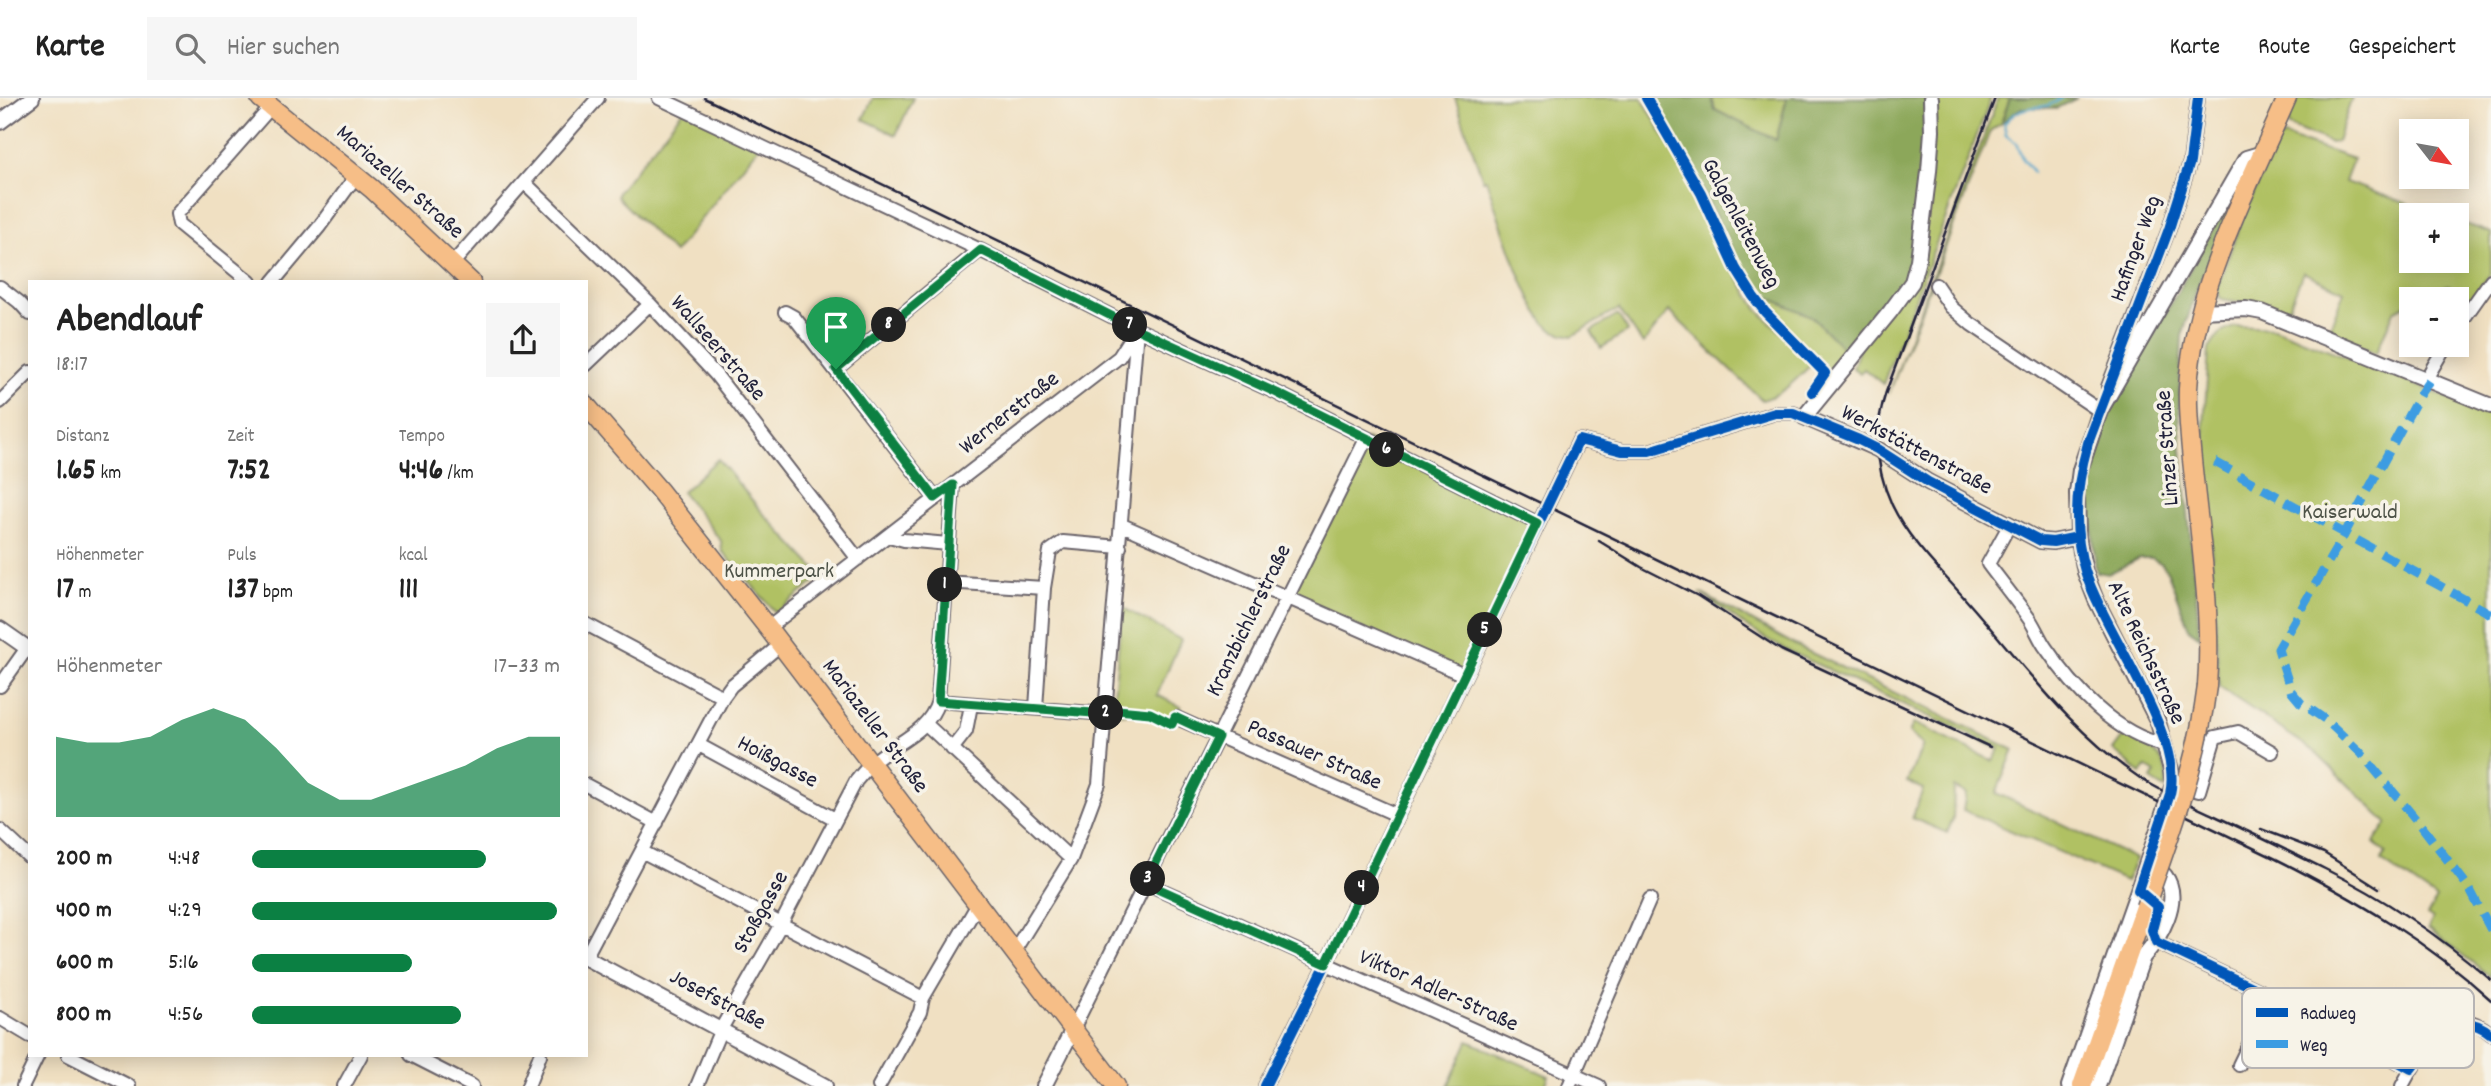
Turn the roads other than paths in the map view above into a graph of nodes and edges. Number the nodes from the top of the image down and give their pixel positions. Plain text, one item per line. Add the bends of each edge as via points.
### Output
1 (32, 98) edge
2 (598, 98) edge
3 (659, 98) edge
4 (1931, 98) edge
5 (2198, 98) edge
6 (2287, 98) edge
7 (265, 102) edge
8 (0, 122) edge
9 (2262, 157) junction
10 (356, 176) junction
11 (525, 183) junction
12 (981, 250) junction
13 (453, 263) junction
14 (248, 280) edge
15 (275, 280) edge
16 (469, 280) edge
17 (2491, 280) edge
18 (1936, 285) dead end
19 (0, 288) edge
20 (2144, 290) junction
21 (2165, 301) junction
22 (24, 302) edge
23 (650, 304) junction
24 (2200, 311) junction
25 (2469, 311) edge
26 (785, 312) dead end
27 (1137, 329) junction
28 (2439, 357) edge
29 (588, 363) edge
30 (836, 369) junction
31 (28, 374) edge
32 (2426, 379) junction
33 (0, 402) edge
34 (2491, 406) edge
35 (588, 407) edge
36 (2100, 411) junction
37 (1804, 417) junction
38 (1366, 439) junction
39 (953, 485) junction
40 (935, 498) junction
41 (1537, 523) junction
42 (2010, 524) junction
43 (1122, 525) junction
44 (889, 536) junction
45 (2078, 537) junction
46 (948, 544) junction
47 (1120, 547) junction
48 (858, 559) junction
49 (946, 582) junction
50 (1044, 588) junction
51 (1288, 596) junction
52 (768, 628) junction
53 (0, 629) edge
54 (588, 629) edge
55 (780, 645) junction
56 (28, 649) edge
57 (1464, 675) junction
58 (0, 686) edge
59 (723, 697) junction
60 (938, 701) junction
61 (971, 705) junction
62 (1036, 708) junction
63 (1106, 714) junction
64 (1177, 718) dead end
65 (927, 724) junction
66 (1218, 737) junction
67 (699, 745) junction
68 (2165, 745) junction
69 (952, 749) junction
70 (2272, 752) dead end
71 (872, 764) junction
72 (2172, 784) junction
73 (588, 786) edge
74 (1397, 815) junction
75 (835, 819) junction
76 (657, 823) junction
77 (0, 831) edge
78 (643, 852) junction
79 (28, 856) edge
80 (1070, 859) junction
81 (2148, 859) junction
82 (1146, 883) junction
83 (2141, 898) junction
84 (1650, 899) dead end
85 (978, 904) junction
86 (781, 924) junction
87 (2156, 942) junction
88 (1014, 951) junction
89 (588, 953) edge
90 (588, 958) edge
91 (1326, 964) junction
92 (2253, 988) edge
93 (923, 998) junction
94 (0, 1018) edge
95 (2474, 1023) edge
96 (721, 1029) junction
97 (1073, 1030) junction
98 (28, 1034) edge
99 (2491, 1034) edge
100 (37, 1057) edge
101 (72, 1057) edge
102 (360, 1057) edge
103 (415, 1057) edge
104 (539, 1057) edge
105 (2242, 1059) edge
106 (2239, 1065) dead end
107 (2411, 1069) edge
108 (1572, 1081) edge
109 (23, 1086) edge
110 (129, 1086) edge
111 (344, 1086) edge
112 (472, 1086) edge
113 (528, 1086) edge
114 (697, 1086) edge
115 (825, 1086) edge
116 (879, 1086) edge
117 (1044, 1086) edge
118 (1116, 1086) edge
119 (1265, 1086) edge
120 (1598, 1086) edge
121 (2069, 1086) edge
122 (2082, 1086) edge
123 (2098, 1086) edge
124 (2402, 1086) edge

1 - 8 street
2 - 11 street
3 - 12 street
4 - 37 street via 1930,160 1912,282
5 - 20 street, Hafinger Weg via 2190,162
6 - 9 main road, Linzer Straße
7 - 10 main road, Mariazeller Straße
7 - 14 street via 178,210 179,224
9 - 21 street, Alte Reichsstraße via 2246,158
9 - 24 main road, Linzer Straße
10 - 13 main road, Mariazeller Straße
10 - 15 street
11 - 13 street
11 - 23 street, Wallseerstraße
12 - 27 street
12 - 30 street
13 - 16 main road, Mariazeller Straße
17 - 25 street
18 - 36 street via 1951,307 1971,324
19 - 22 street
20 - 21 street
20 - 36 street, Hafinger Weg
21 - 36 street, Alte Reichsstraße
23 - 29 street
23 - 48 street, Wallseerstraße via 716,375
24 - 32 street via 2262,312
24 - 83 main road, Linzer Straße, bridge via 2191,355 2188,417 2202,548 2207,686 2194,762
26 - 30 street
27 - 38 street
27 - 39 street, Wernerstraße via 1119,357
27 - 43 street
28 - 32 street
30 - 40 street
31 - 33 street
32 - 34 street
35 - 52 main road, Mariazeller Straße
36 - 45 street, Alte Reichsstraße via 2080,470
37 - 41 street, Werkstättenstraße via 1775,413 1650,451 1622,451 1579,440
37 - 42 street, Werkstättenstraße via 1877,449 1928,482
38 - 41 street
38 - 51 street, Kranzbichlerstraße
39 - 40 street, Wernerstraße
39 - 46 street
40 - 44 street, Wernerstraße
41 - 57 street
42 - 45 street, Werkstättenstraße via 2041,541
42 - 68 street via 1988,564 2046,649 2099,710 2144,739
43 - 47 street
43 - 51 street
44 - 46 street
44 - 48 street, Wernerstraße
45 - 68 street, Alte Reichsstraße via 2096,600
46 - 49 street
47 - 50 street via 1063,542 1055,546 1050,551
47 - 63 street
48 - 52 street, Wernerstraße
49 - 50 street
49 - 60 street
50 - 62 street
51 - 57 street
51 - 66 street, Kranzbichlerstraße
52 - 55 main road, Mariazeller Straße
53 - 56 street
54 - 59 street
55 - 59 street
55 - 71 main road, Mariazeller Straße
56 - 58 street
57 - 74 street
59 - 67 street
60 - 61 street
60 - 65 street
61 - 62 street
61 - 69 street via 966,731
62 - 63 street
63 - 80 street via 1099,784
64 - 66 street, Passauer Straße
65 - 69 street
65 - 71 street, Stoßgasse
66 - 74 street, Passauer Straße
66 - 82 street, Kranzbichlerstraße
67 - 75 street, Hoißgasse
67 - 76 street
68 - 72 street, Alte Reichsstraße
69 - 80 street
70 - 72 street via 2238,732 2215,737 2199,791
71 - 75 street, Stoßgasse via 856,781
71 - 85 main road, Mariazeller Straße
72 - 81 street, Alte Reichsstraße
73 - 76 street
74 - 91 street
75 - 86 street, Stoßgasse
76 - 78 street
77 - 79 street
78 - 86 street
78 - 89 street
80 - 88 street
81 - 83 street, Alte Reichsstraße
81 - 87 street via 2167,878 2172,901
82 - 91 street, Viktor Adler-Straße
82 - 97 street, Kranzbichlerstraße
83 - 87 street via 2158,907 2152,930
83 - 121 street, Alte Reichsstraße
83 - 122 main road
84 - 108 street
85 - 88 main road, Mariazeller Straße
85 - 93 street
86 - 93 street
86 - 96 street, Stoßgasse
87 - 92 street
87 - 123 street via 2143,957
88 - 97 main road, Mariazeller Straße
90 - 96 street, Josefstraße
91 - 108 street, Viktor Adler-Straße
91 - 119 street
93 - 116 street via 920,1012
94 - 98 street
95 - 99 street
96 - 114 street, Stoßgasse
96 - 115 street, Josefstraße
97 - 117 street, Kranzbichlerstraße
97 - 118 main road, Mariazeller Straße
100 - 109 street
101 - 110 street
102 - 111 street
103 - 112 street
104 - 113 street
105 - 106 street
107 - 124 street
108 - 120 street, Viktor Adler-Straße

